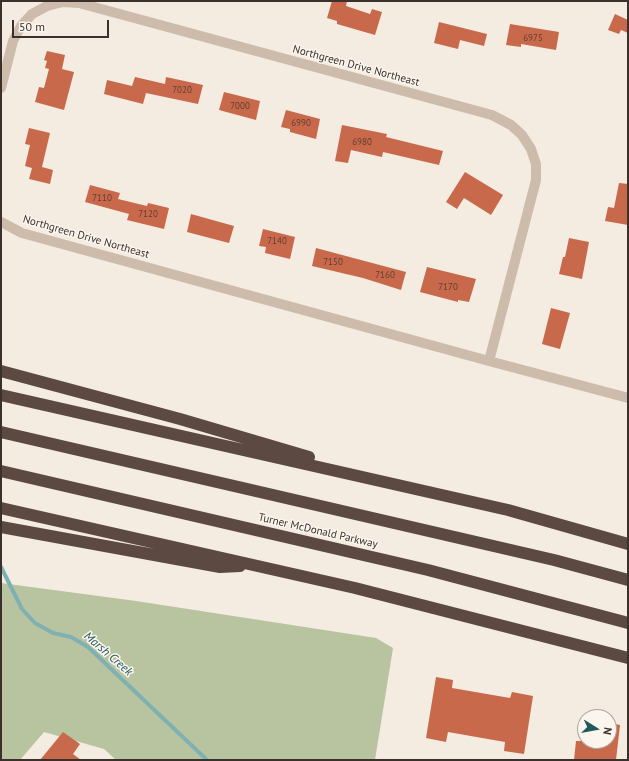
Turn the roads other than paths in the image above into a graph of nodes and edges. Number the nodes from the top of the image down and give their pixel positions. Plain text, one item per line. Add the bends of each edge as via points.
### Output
1 (1, 88) edge
2 (1, 222) edge
3 (489, 361) junction
4 (1, 371) edge
5 (1, 395) edge
6 (628, 398) edge
7 (1, 432) edge
8 (1, 471) edge
9 (376, 480) junction
10 (1, 508) edge
11 (1, 527) edge
12 (628, 544) edge
13 (255, 565) junction
14 (628, 580) edge
15 (628, 623) edge
16 (628, 658) edge

1 - 3 street, Northgreen Drive Northeast via 13,41 21,26 32,14 47,6 63,2 79,3 492,115 512,125 531,149 536,164 536,180
2 - 3 street, Northgreen Drive Northeast via 22,233
3 - 6 street, Northgreen Drive Northeast
4 - 9 highway via 180,419 326,462
5 - 9 highway
7 - 14 highway
8 - 15 highway, Turner McDonald Parkway via 428,570
9 - 12 highway via 508,510
10 - 13 highway
11 - 13 highway via 220,567
13 - 16 highway via 454,612

